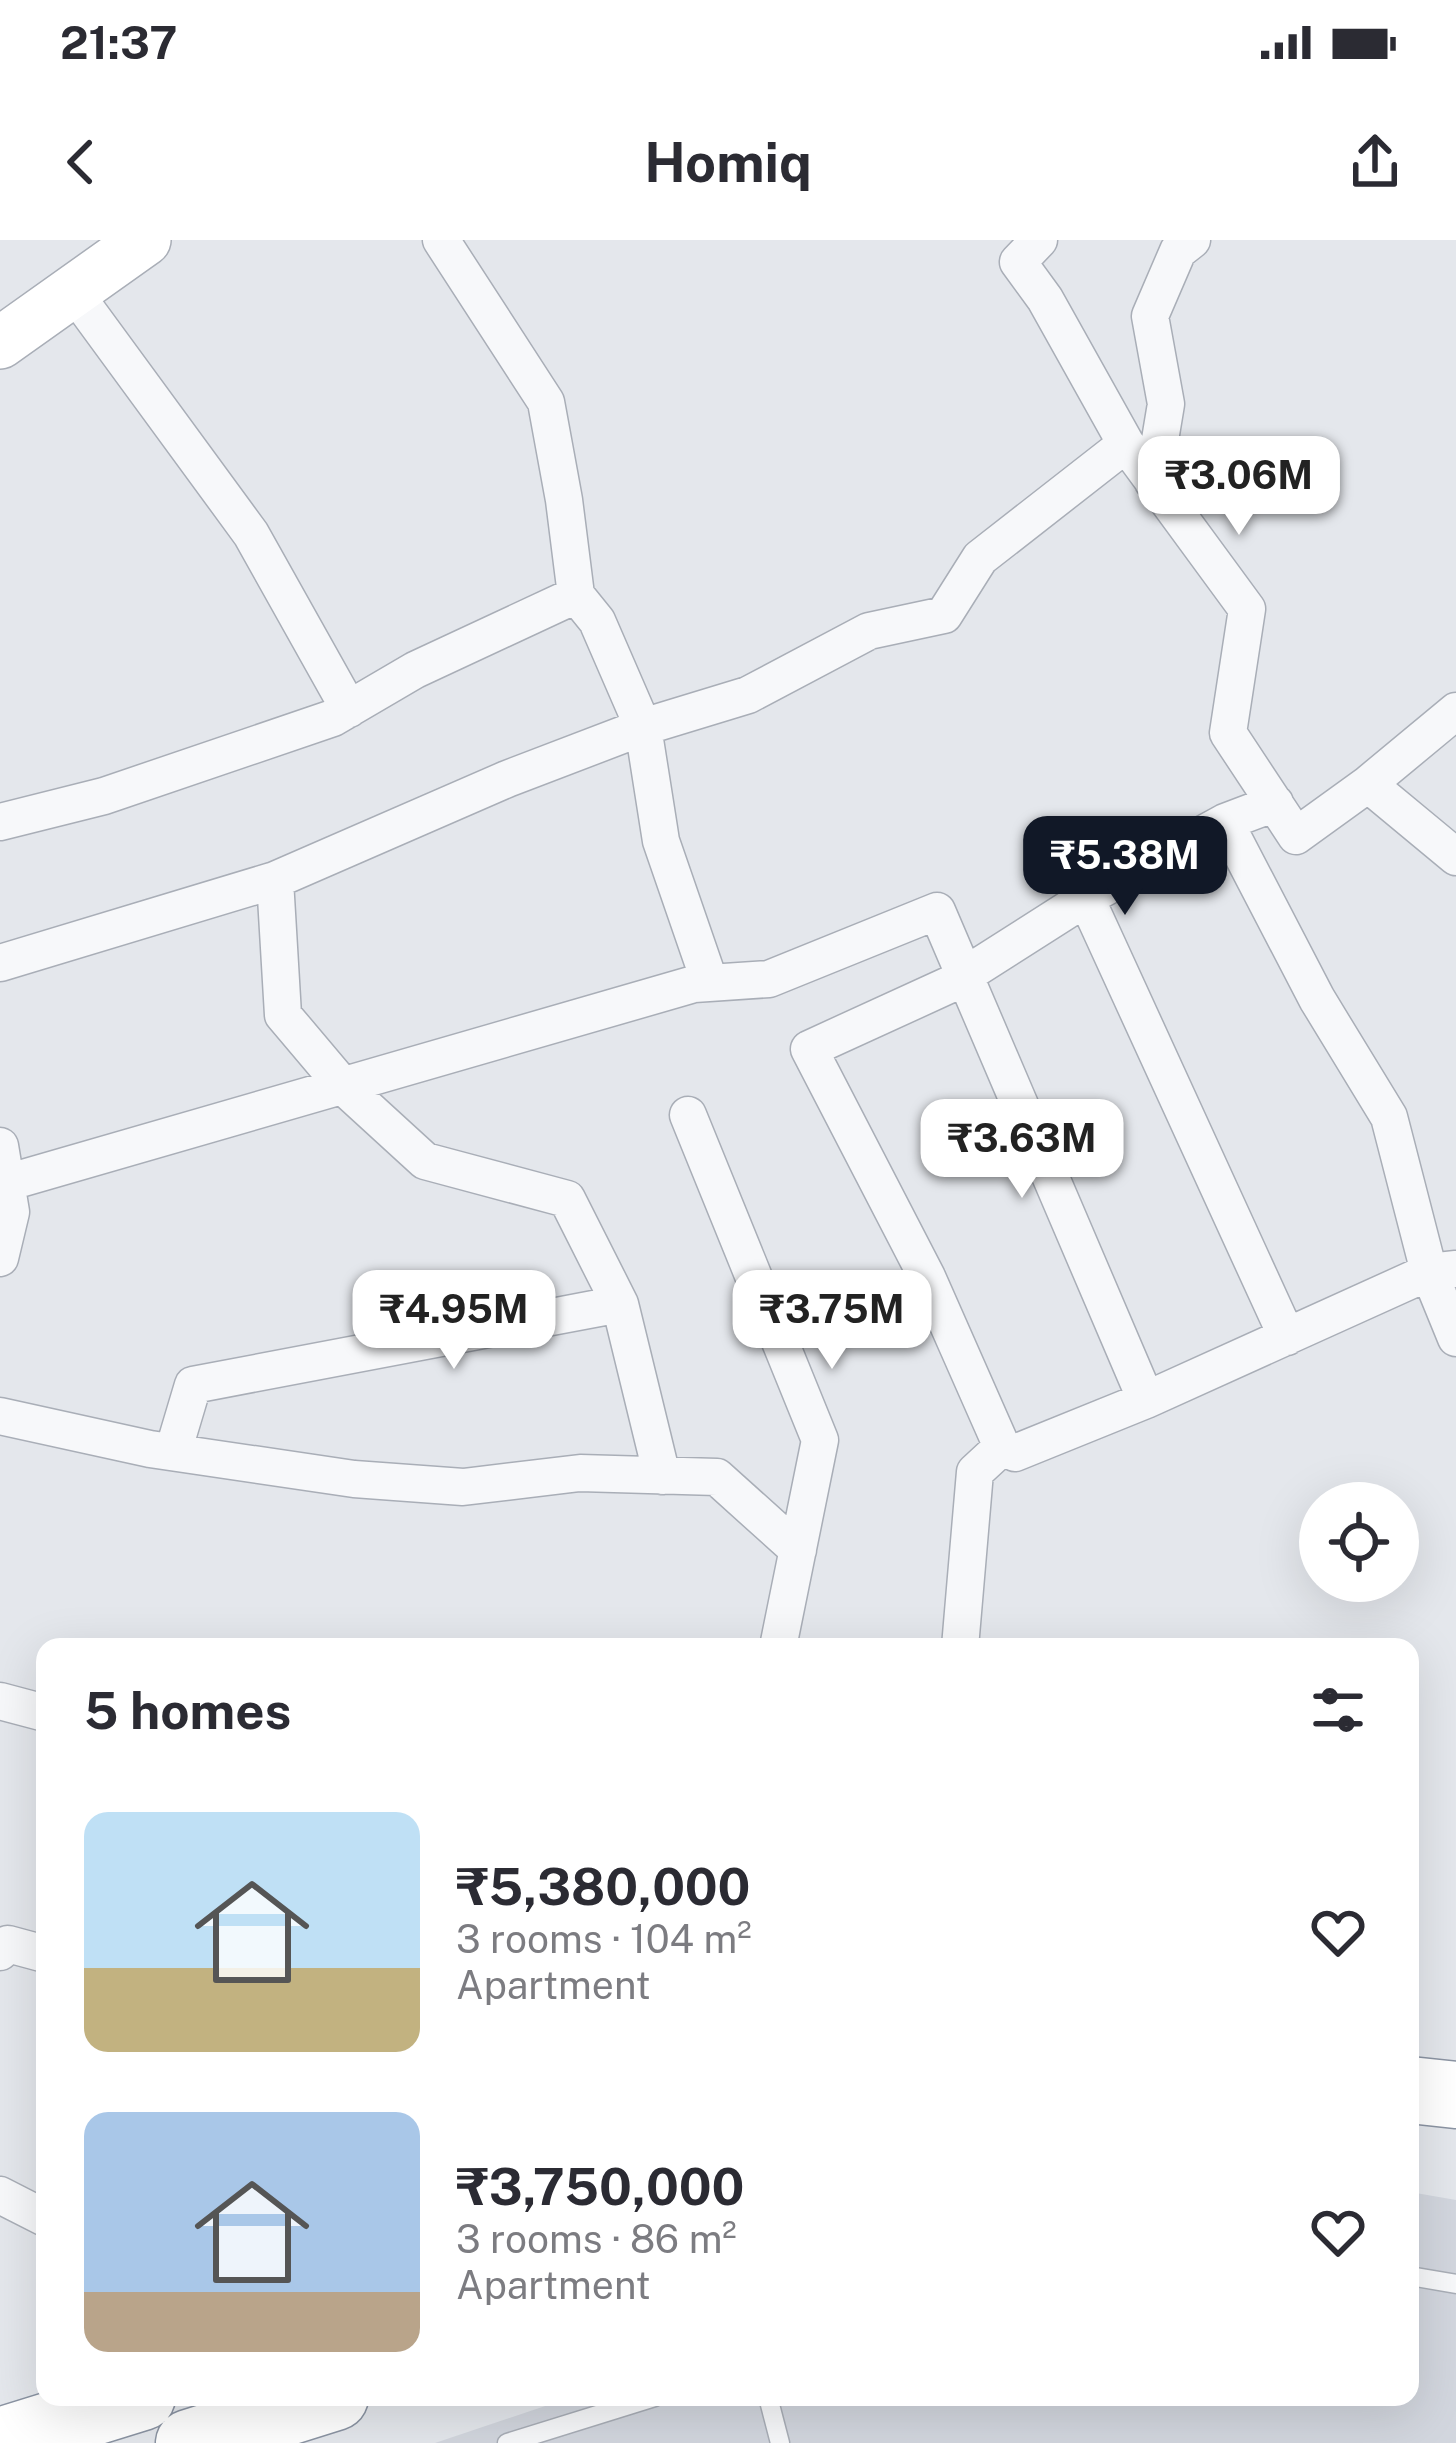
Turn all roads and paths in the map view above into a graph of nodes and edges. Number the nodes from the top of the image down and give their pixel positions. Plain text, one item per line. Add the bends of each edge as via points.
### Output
1 (145, 240) edge
2 (441, 240) edge
3 (1192, 240) edge
4 (1025, 247) edge
5 (73, 291) junction
6 (0, 344) edge
7 (1126, 444) junction
8 (1153, 482) junction
9 (576, 595) junction
10 (349, 709) junction
11 (1456, 711) edge
12 (643, 727) junction
13 (1367, 784) junction
14 (1275, 803) junction
15 (0, 822) edge
16 (1225, 822) junction
17 (1456, 857) edge
18 (274, 880) junction
19 (1086, 898) junction
20 (0, 963) edge
21 (965, 976) junction
22 (710, 983) junction
23 (343, 1086) junction
24 (688, 1114) dead end
25 (0, 1146) edge
26 (6, 1202) edge
27 (0, 1258) edge
28 (1443, 1271) edge
29 (620, 1304) junction
30 (1287, 1337) junction
31 (1456, 1338) edge
32 (1146, 1400) junction
33 (0, 1416) edge
34 (173, 1452) junction
35 (1015, 1453) dead end
36 (662, 1476) junction
37 (798, 1550) junction
38 (780, 1638) edge
39 (961, 1638) edge
40 (0, 1701) edge
41 (36, 1711) edge
42 (0, 1952) edge
43 (36, 1952) edge
44 (1419, 2091) edge
45 (1456, 2095) edge
46 (1419, 2137) edge
47 (1456, 2141) edge
48 (0, 2194) edge
49 (36, 2213) edge
50 (1419, 2278) edge
51 (1456, 2284) edge
52 (113, 2406) edge
53 (306, 2406) edge
54 (626, 2406) edge
55 (770, 2406) edge
56 (0, 2441) edge
57 (189, 2443) edge
58 (506, 2443) edge
59 (780, 2443) edge

1 - 5 street
2 - 9 street via 545,402
3 - 8 street via 1178,250 1150,316 1166,404
4 - 7 street
5 - 6 street
5 - 10 street via 251,534
7 - 8 street
7 - 12 street via 980,558 944,616 868,631 748,695
8 - 14 street via 1247,609 1228,733
9 - 10 street
9 - 12 street via 597,620
10 - 15 street via 176,773
11 - 13 street
12 - 18 street
12 - 22 street via 661,841
13 - 14 street via 1296,836
13 - 17 street
14 - 16 street
16 - 19 street
16 - 28 street via 1389,1117
18 - 20 street
18 - 23 street via 283,1015
19 - 21 street
19 - 30 street
21 - 22 street via 937,911 769,979
21 - 32 street
21 - 39 street via 809,1049 927,1277 1002,1447 974,1472
22 - 23 street
23 - 26 street
23 - 29 street via 424,1160 567,1199
24 - 37 street via 820,1440
25 - 26 street
26 - 27 street
28 - 30 street
28 - 31 street
29 - 34 street via 193,1385
29 - 36 street
30 - 32 street
32 - 35 street
33 - 34 street
34 - 36 street via 463,1487 580,1473
36 - 37 street via 717,1477
37 - 38 street
40 - 41 street
42 - 43 street via 8,1944
44 - 45 highway
46 - 47 highway
48 - 49 street
50 - 51 lane
52 - 56 highway
53 - 57 highway
54 - 58 lane
55 - 59 lane

